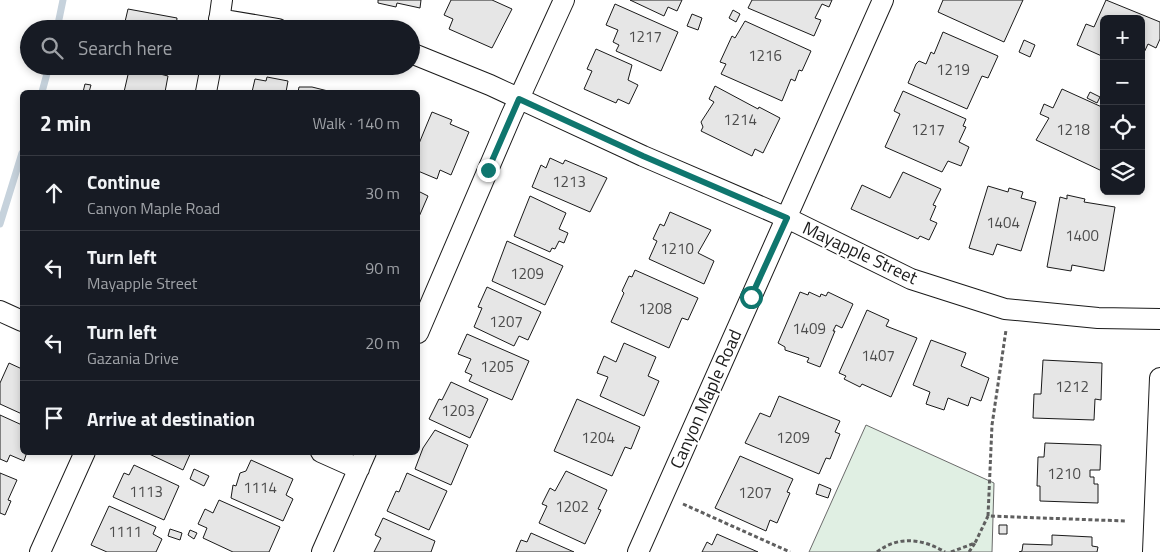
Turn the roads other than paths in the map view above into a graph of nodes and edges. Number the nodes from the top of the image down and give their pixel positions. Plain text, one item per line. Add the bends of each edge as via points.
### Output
1 (564, 0) edge
2 (883, 0) edge
3 (220, 16) edge
4 (238, 20) edge
5 (420, 56) edge
6 (209, 75) edge
7 (206, 90) edge
8 (519, 99) junction
9 (787, 218) junction
10 (0, 311) edge
11 (1160, 319) edge
12 (20, 320) edge
13 (420, 328) edge
14 (1160, 378) edge
15 (84, 455) edge
16 (335, 455) edge
17 (363, 461) edge
18 (40, 552) edge
19 (322, 552) edge
20 (638, 552) edge
21 (1153, 552) edge

1 - 8 street
2 - 9 street, Canyon Maple Road
3 - 4 street
5 - 8 street, Mayapple Street
6 - 7 street
8 - 9 street, Mayapple Street
8 - 13 street
9 - 11 street, Mayapple Street via 912,279 1004,309 1098,318
9 - 20 street, Canyon Maple Road
10 - 12 street
14 - 21 street
15 - 18 street
16 - 17 street
17 - 19 street

